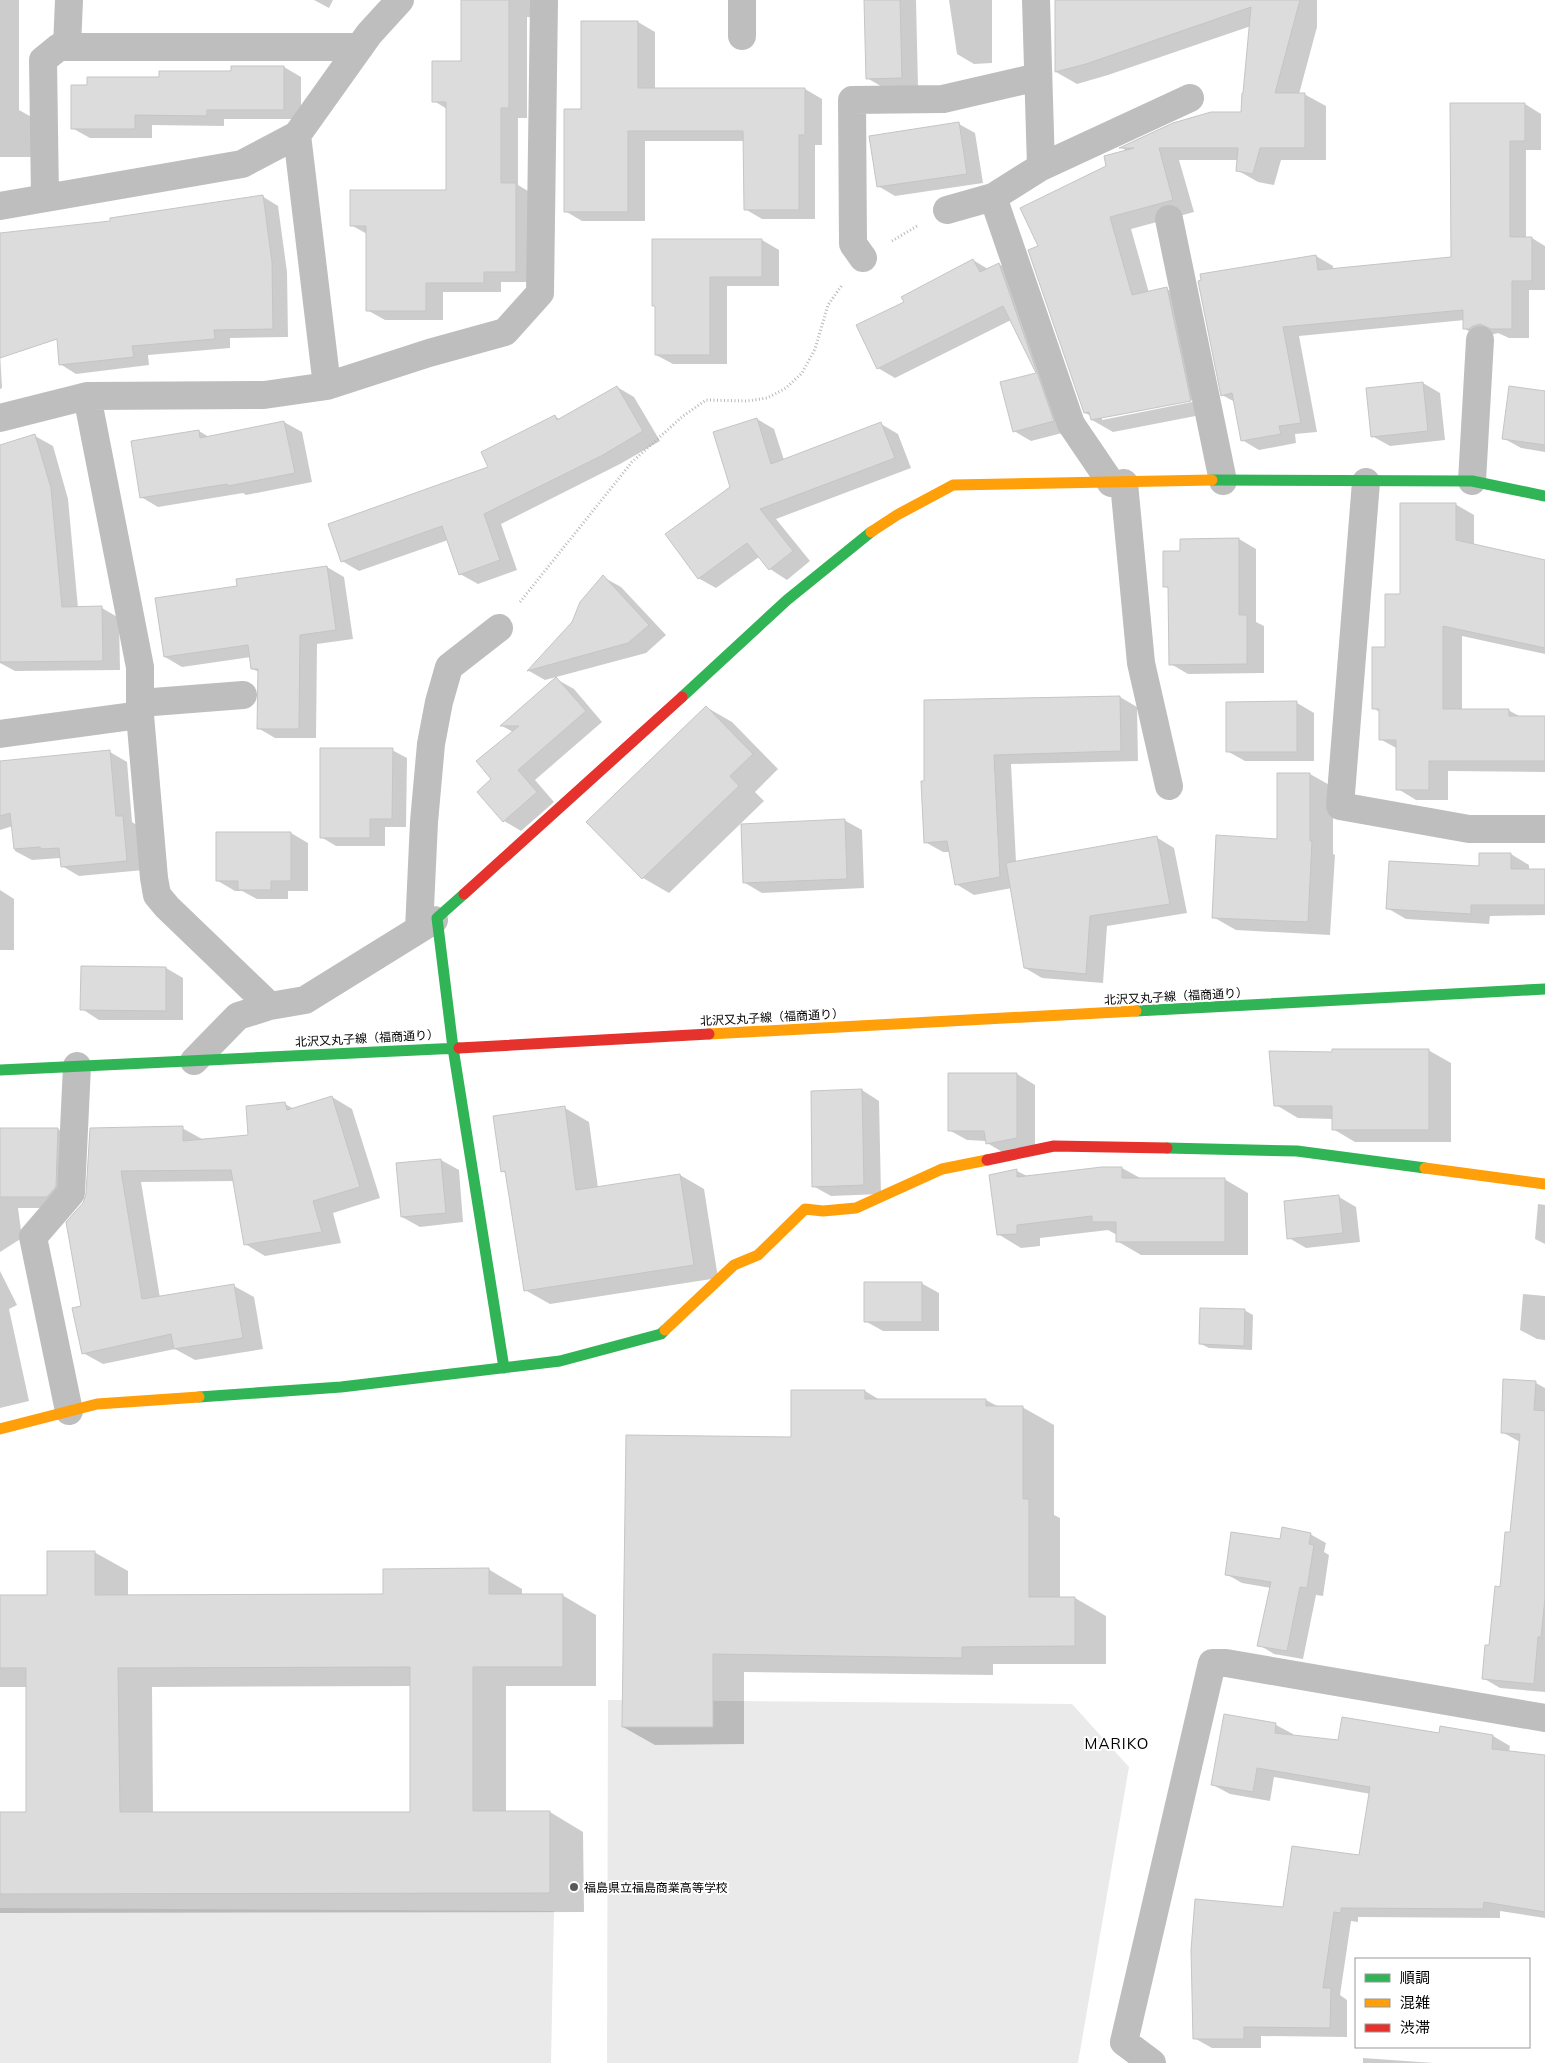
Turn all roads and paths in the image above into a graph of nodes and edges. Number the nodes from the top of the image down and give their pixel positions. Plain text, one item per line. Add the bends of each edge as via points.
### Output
1 (69, 0) edge
2 (400, 0) edge
3 (544, 0) edge
4 (742, 0) edge
5 (1036, 0) edge
6 (742, 36) dead end
7 (67, 47) junction
8 (360, 47) junction
9 (1038, 77) junction
10 (1190, 98) dead end
11 (297, 135) junction
12 (1041, 167) junction
13 (993, 196) junction
14 (46, 198) junction
15 (0, 206) edge
16 (947, 210) joint
17 (1169, 219) dead end
18 (862, 258) junction
19 (1480, 340) dead end
20 (327, 386) junction
21 (87, 396) junction
22 (0, 418) edge
23 (1222, 482) junction
24 (1366, 482) junction
25 (1472, 482) junction
26 (1118, 483) junction
27 (1545, 496) edge
28 (499, 628) joint
29 (243, 695) dead end
30 (140, 709) junction
31 (0, 734) edge
32 (1169, 786) dead end
33 (1545, 829) edge
34 (428, 923) junction
35 (1545, 989) edge
36 (270, 1006) junction
37 (453, 1048) junction
38 (194, 1061) junction
39 (77, 1066) junction
40 (0, 1070) edge
41 (1545, 1184) edge
42 (504, 1368) junction
43 (69, 1411) junction
44 (0, 1429) edge
45 (1545, 1718) edge
46 (1152, 2063) edge

1 - 7 street
2 - 8 street
3 - 20 street via 540,293 505,332
4 - 6 street
5 - 9 street
7 - 8 street
7 - 14 street via 59,47 43,60
8 - 11 street
9 - 12 street
9 - 18 street via 943,99 852,100 853,244
10 - 12 street
11 - 14 street via 242,164
11 - 20 street
12 - 13 street
13 - 16 street
13 - 26 street via 1071,424
14 - 15 street
16 - 18 path
17 - 23 street
18 - 28 path via 828,306 814,349 802,373 786,388 767,398 706,400 683,416 632,462
19 - 25 street
20 - 21 street via 264,395
21 - 22 street
21 - 30 street via 140,667
23 - 24 street
23 - 26 street via 1163,480
24 - 25 street
24 - 33 street via 1340,806 1469,829
25 - 27 street
26 - 32 street via 1141,663
26 - 34 street via 953,486 897,515 863,538 787,600
28 - 34 street via 449,667 439,702 431,744 424,822
29 - 30 street
30 - 31 street
30 - 36 street via 157,895
34 - 36 street via 305,1000
34 - 37 street
35 - 37 street, 北沢又丸子線（福商通り）
36 - 38 street via 238,1016
37 - 38 street, 北沢又丸子線（福商通り）
37 - 42 street
38 - 39 street, 北沢又丸子線（福商通り）
39 - 40 street, 北沢又丸子線（福商通り）
39 - 43 street via 71,1194 33,1237
41 - 42 street via 1297,1151 1054,1146 942,1169 856,1208 805,1209 758,1255 734,1264 661,1334 560,1362
42 - 43 street via 341,1387 97,1404
43 - 44 street
45 - 46 street via 1212,1663 1124,2042

